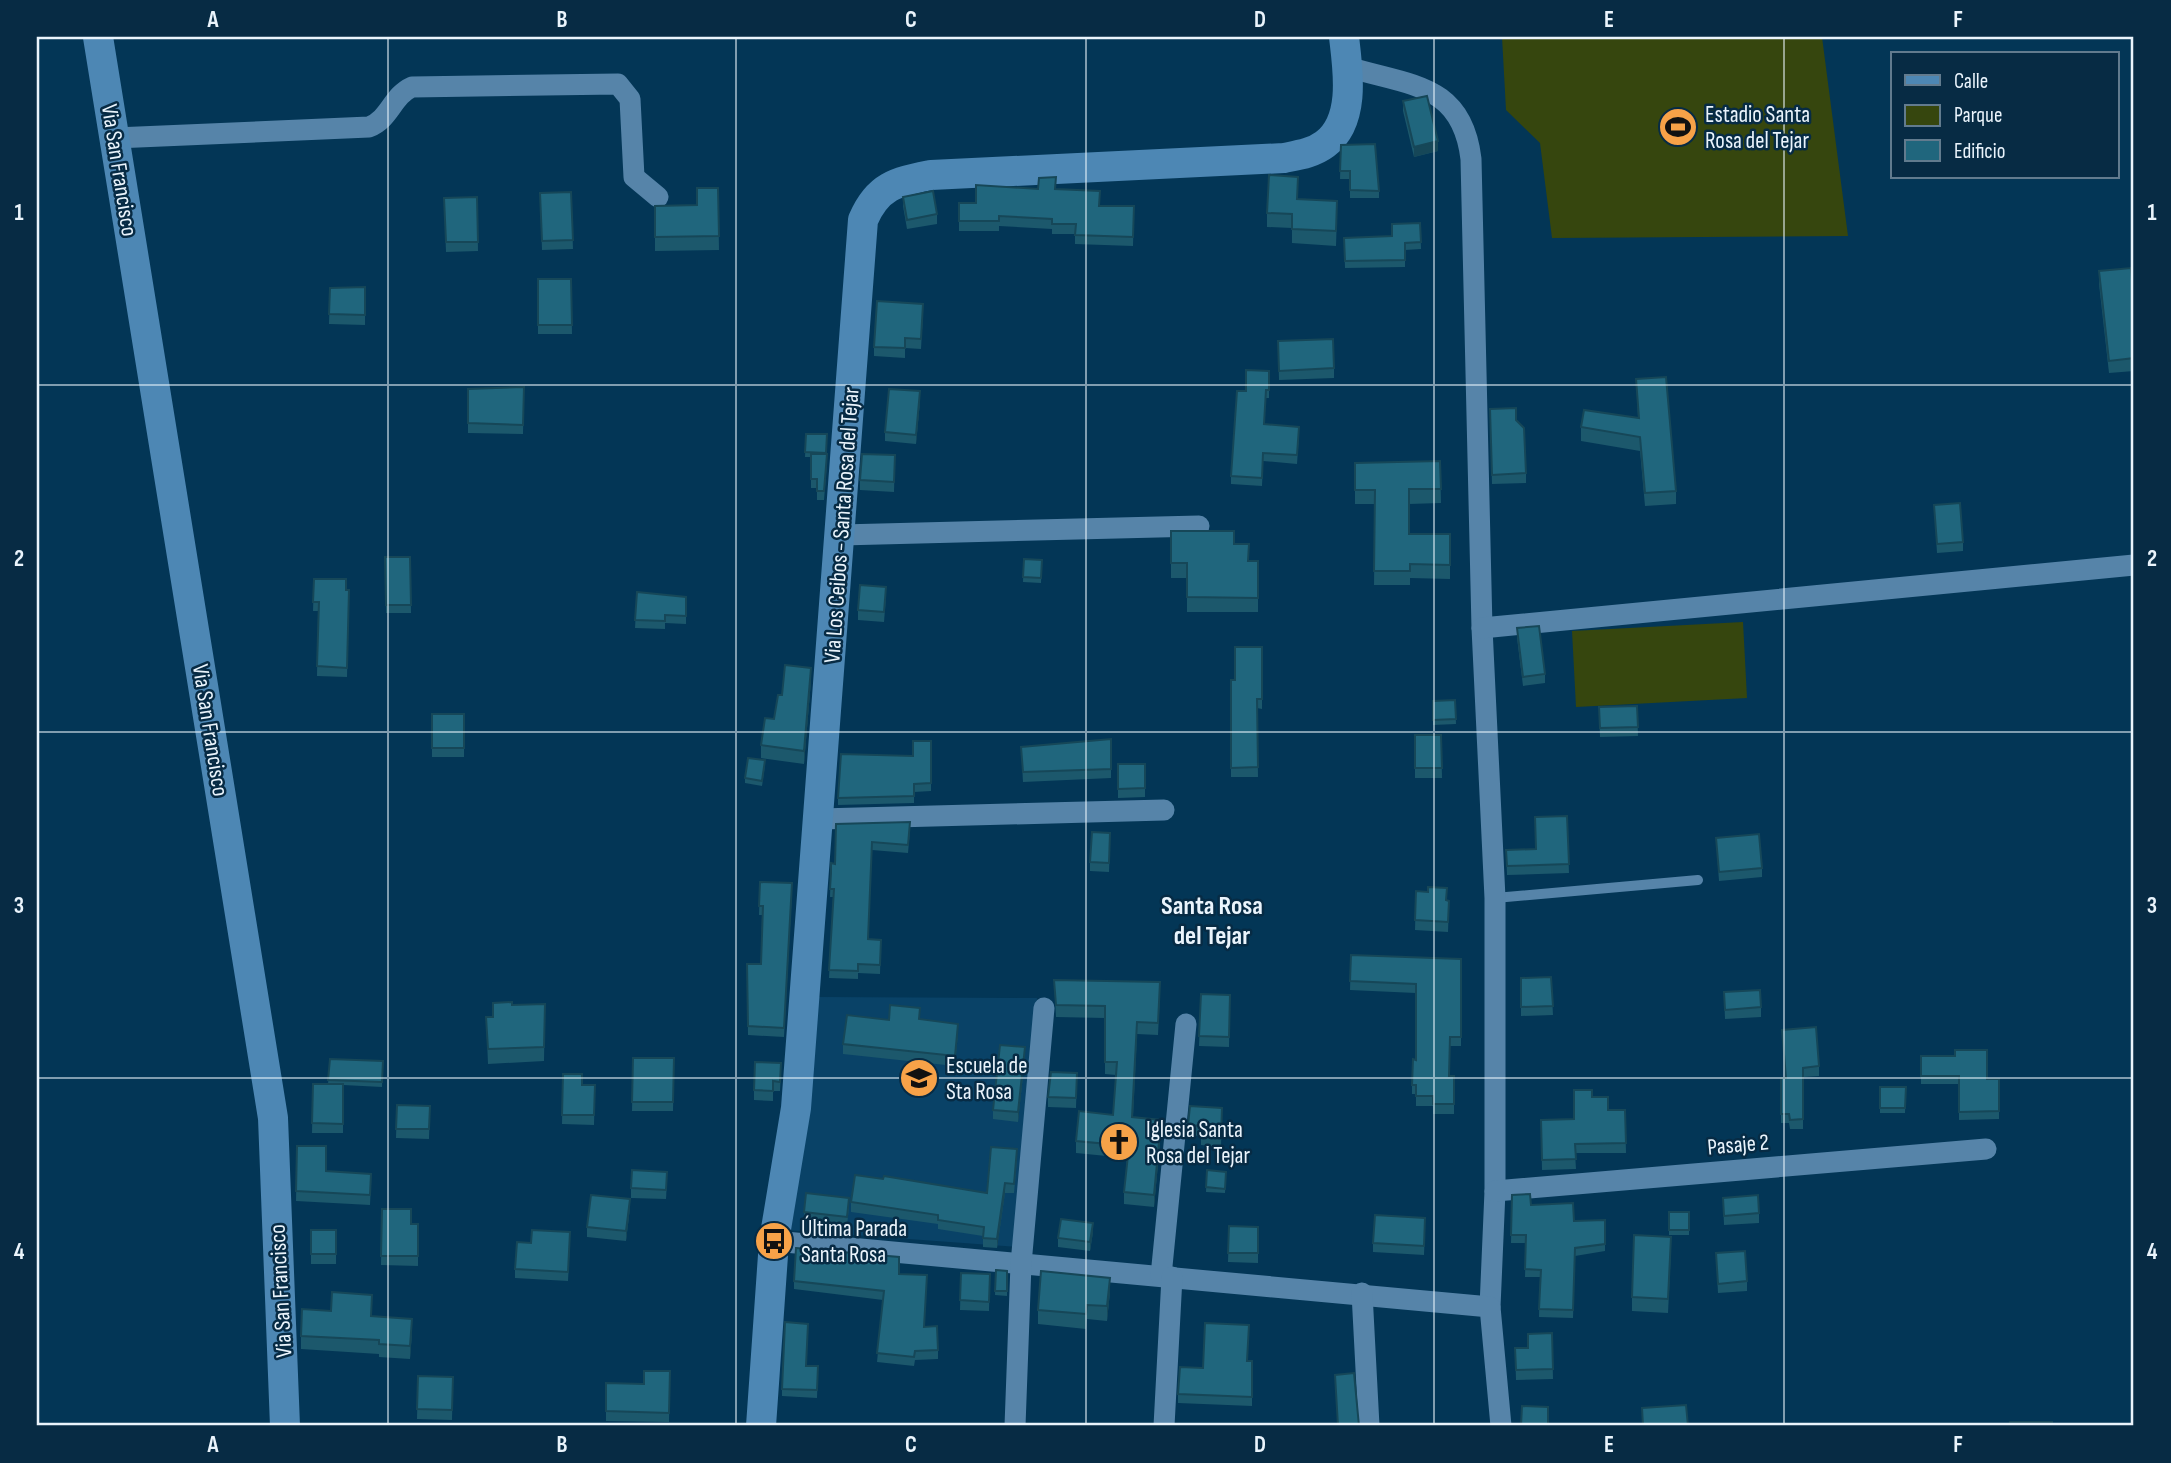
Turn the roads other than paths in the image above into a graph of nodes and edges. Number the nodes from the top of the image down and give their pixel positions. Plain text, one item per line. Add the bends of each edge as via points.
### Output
1 (99, 37) edge
2 (1344, 37) edge
3 (1348, 67) junction
4 (115, 138) junction
5 (658, 197) dead end
6 (1199, 526) dead end
7 (841, 535) junction
8 (2134, 565) edge
9 (1482, 628) junction
10 (1164, 810) dead end
11 (820, 819) junction
12 (1698, 880) dead end
13 (1494, 898) junction
14 (1044, 1008) dead end
15 (1186, 1024) dead end
16 (1986, 1149) dead end
17 (1495, 1191) junction
18 (774, 1241) junction
19 (1021, 1264) junction
20 (1166, 1277) junction
21 (1362, 1293) junction
22 (1490, 1307) junction
23 (285, 1426) edge
24 (761, 1426) edge
25 (1015, 1426) edge
26 (1164, 1426) edge
27 (1369, 1426) edge
28 (1501, 1426) edge

1 - 4 main road, Via San Francisco
2 - 3 main road, Via Los Ceibos - Santa Rosa del Tejar
3 - 7 main road, Via Los Ceibos - Santa Rosa del Tejar via 1339,129 1313,152 1284,158 931,175 902,181 877,195 863,220 859,244
3 - 9 street via 1437,94 1455,110 1468,134
4 - 5 street via 369,127 384,118 396,98 412,87 618,84 630,99 634,177
4 - 23 main road, Via San Francisco via 273,1118
6 - 7 street
7 - 11 main road, Via Los Ceibos - Santa Rosa del Tejar
8 - 9 street
9 - 13 street
10 - 11 street
11 - 18 main road, Via Los Ceibos - Santa Rosa del Tejar via 796,1108
12 - 13 lane
13 - 17 street
14 - 19 street
15 - 20 street
16 - 17 street, Pasaje 2
17 - 22 street
18 - 19 street
18 - 24 main road, Via Los Ceibos - Santa Rosa del Tejar
19 - 20 street
19 - 25 street
20 - 21 street
20 - 26 street
21 - 22 street
21 - 27 street
22 - 28 street

